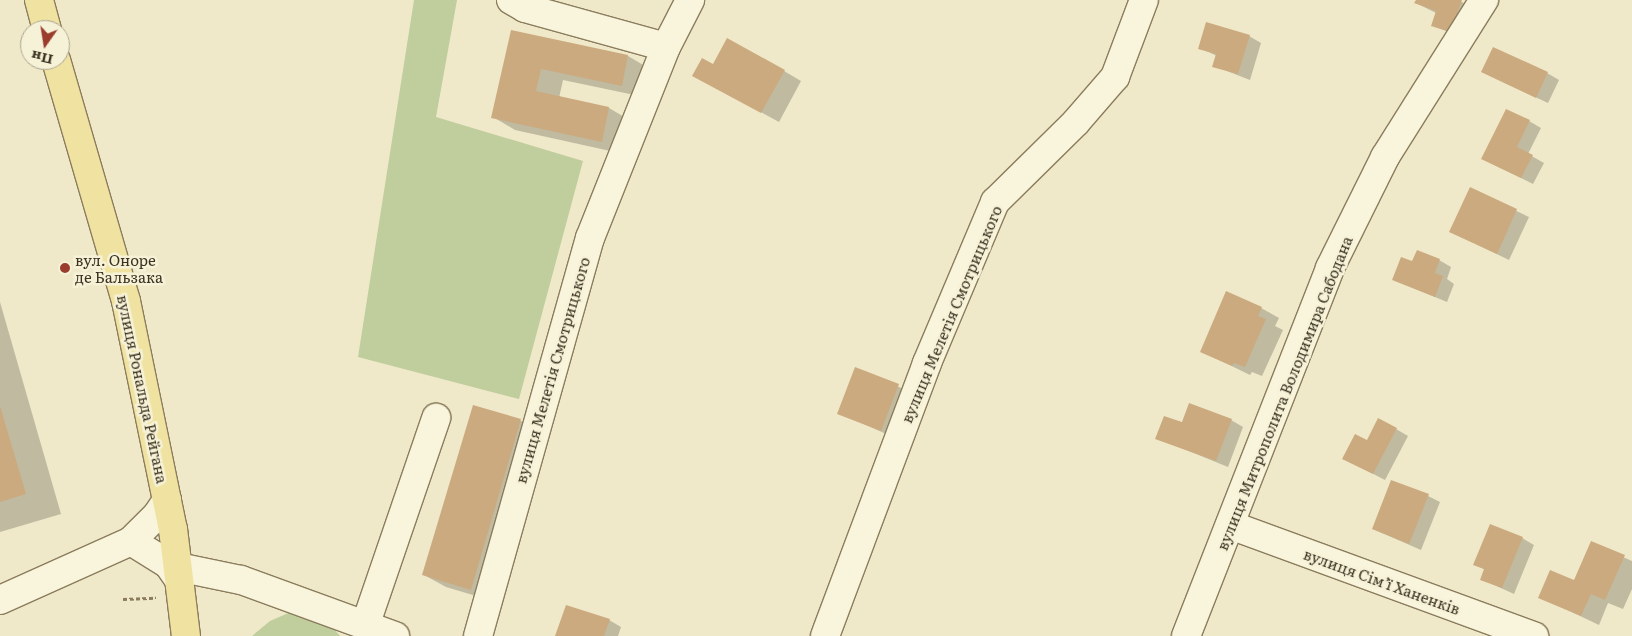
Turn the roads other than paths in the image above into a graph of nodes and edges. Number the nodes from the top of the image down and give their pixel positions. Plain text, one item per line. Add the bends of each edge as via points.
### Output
1 (38, 0) edge
2 (511, 0) edge
3 (690, 0) edge
4 (1144, 0) edge
5 (1484, 0) edge
6 (44, 20) edge
7 (666, 47) junction
8 (59, 70) edge
9 (436, 418) dead end
10 (167, 500) junction
11 (1230, 525) junction
12 (131, 541) junction
13 (179, 574) junction
14 (0, 600) edge
15 (366, 623) junction
16 (186, 636) edge
17 (396, 636) edge
18 (478, 636) edge
19 (826, 636) edge
20 (1186, 636) edge
21 (1534, 636) edge

1 - 6 main road
2 - 7 street via 525,8
3 - 7 street, вулиця Мелетія Смотрицького
4 - 19 street, вулиця Мелетія Смотрицького via 1115,77 1076,122 995,202 927,363
5 - 11 street, вулиця Митрополита Володимира Сабодана via 1385,157 1330,268
7 - 18 street, вулиця Мелетія Смотрицького via 590,238
8 - 10 main road, вулиця Рональда Рейгана via 126,302
9 - 15 street
10 - 12 street via 158,515
10 - 13 main road, вулиця Рональда Рейгана
11 - 20 street, вулиця Митрополита Володимира Сабодана
11 - 21 street, вулиця Сімʼї Ханенків
12 - 13 street
12 - 14 street
13 - 15 street via 241,580
13 - 16 main road, вулиця Рональда Рейгана
15 - 17 street

